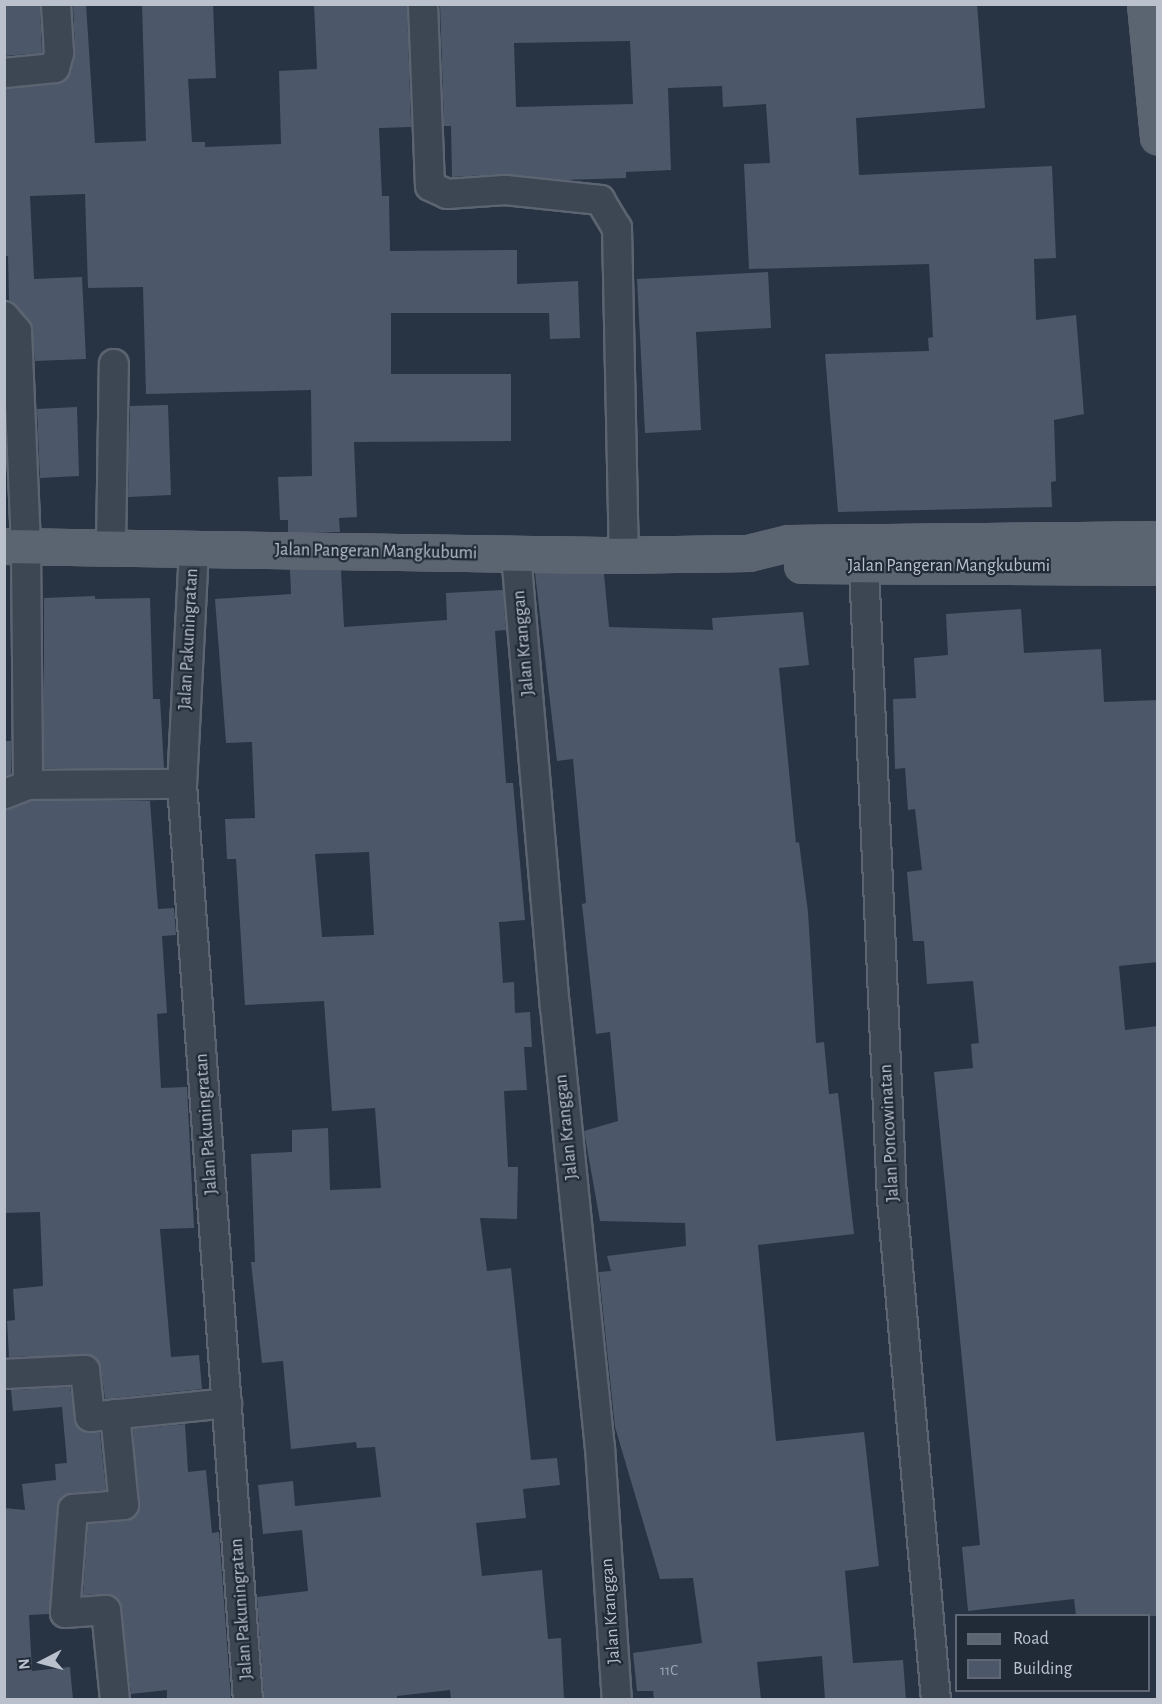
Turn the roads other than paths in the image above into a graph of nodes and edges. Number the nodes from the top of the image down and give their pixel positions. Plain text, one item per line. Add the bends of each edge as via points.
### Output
1 (56, 4) edge
2 (423, 4) edge
3 (1145, 4) edge
4 (4, 73) edge
5 (1157, 129) edge
6 (4, 316) edge
7 (114, 364) dead end
8 (15, 546) edge
9 (111, 546) junction
10 (194, 549) junction
11 (1155, 551) edge
12 (624, 553) junction
13 (748, 553) junction
14 (516, 554) junction
15 (864, 566) junction
16 (182, 784) junction
17 (16, 789) edge
18 (4, 1374) edge
19 (227, 1403) junction
20 (115, 1414) junction
21 (115, 1700) edge
22 (248, 1700) edge
23 (617, 1700) edge
24 (936, 1700) edge

1 - 4 street via 59,53 55,69
2 - 12 street via 430,186 447,194 505,189 600,200 617,228
3 - 5 main road
6 - 8 street via 17,332
7 - 9 street
8 - 9 main road, Jalan Pangeran Mangkubumi
8 - 17 street
9 - 10 main road, Jalan Pangeran Mangkubumi
10 - 14 main road, Jalan Pangeran Mangkubumi
10 - 16 street, Jalan Pakuningratan
11 - 13 main road, Jalan Pangeran Mangkubumi via 789,543
11 - 15 main road, Jalan Pangeran Mangkubumi
12 - 13 main road, Jalan Pangeran Mangkubumi
12 - 14 main road, Jalan Pangeran Mangkubumi
13 - 15 main road, Jalan Pangeran Mangkubumi via 791,565
14 - 23 street, Jalan Kranggan via 555,1006 600,1447
15 - 24 street, Jalan Poncowinatan via 892,1199
16 - 17 street
16 - 19 street, Jalan Pakuningratan
18 - 20 street via 85,1370 88,1416
19 - 20 street
19 - 22 street, Jalan Pakuningratan
20 - 21 street via 124,1505 73,1509 65,1613 106,1610

